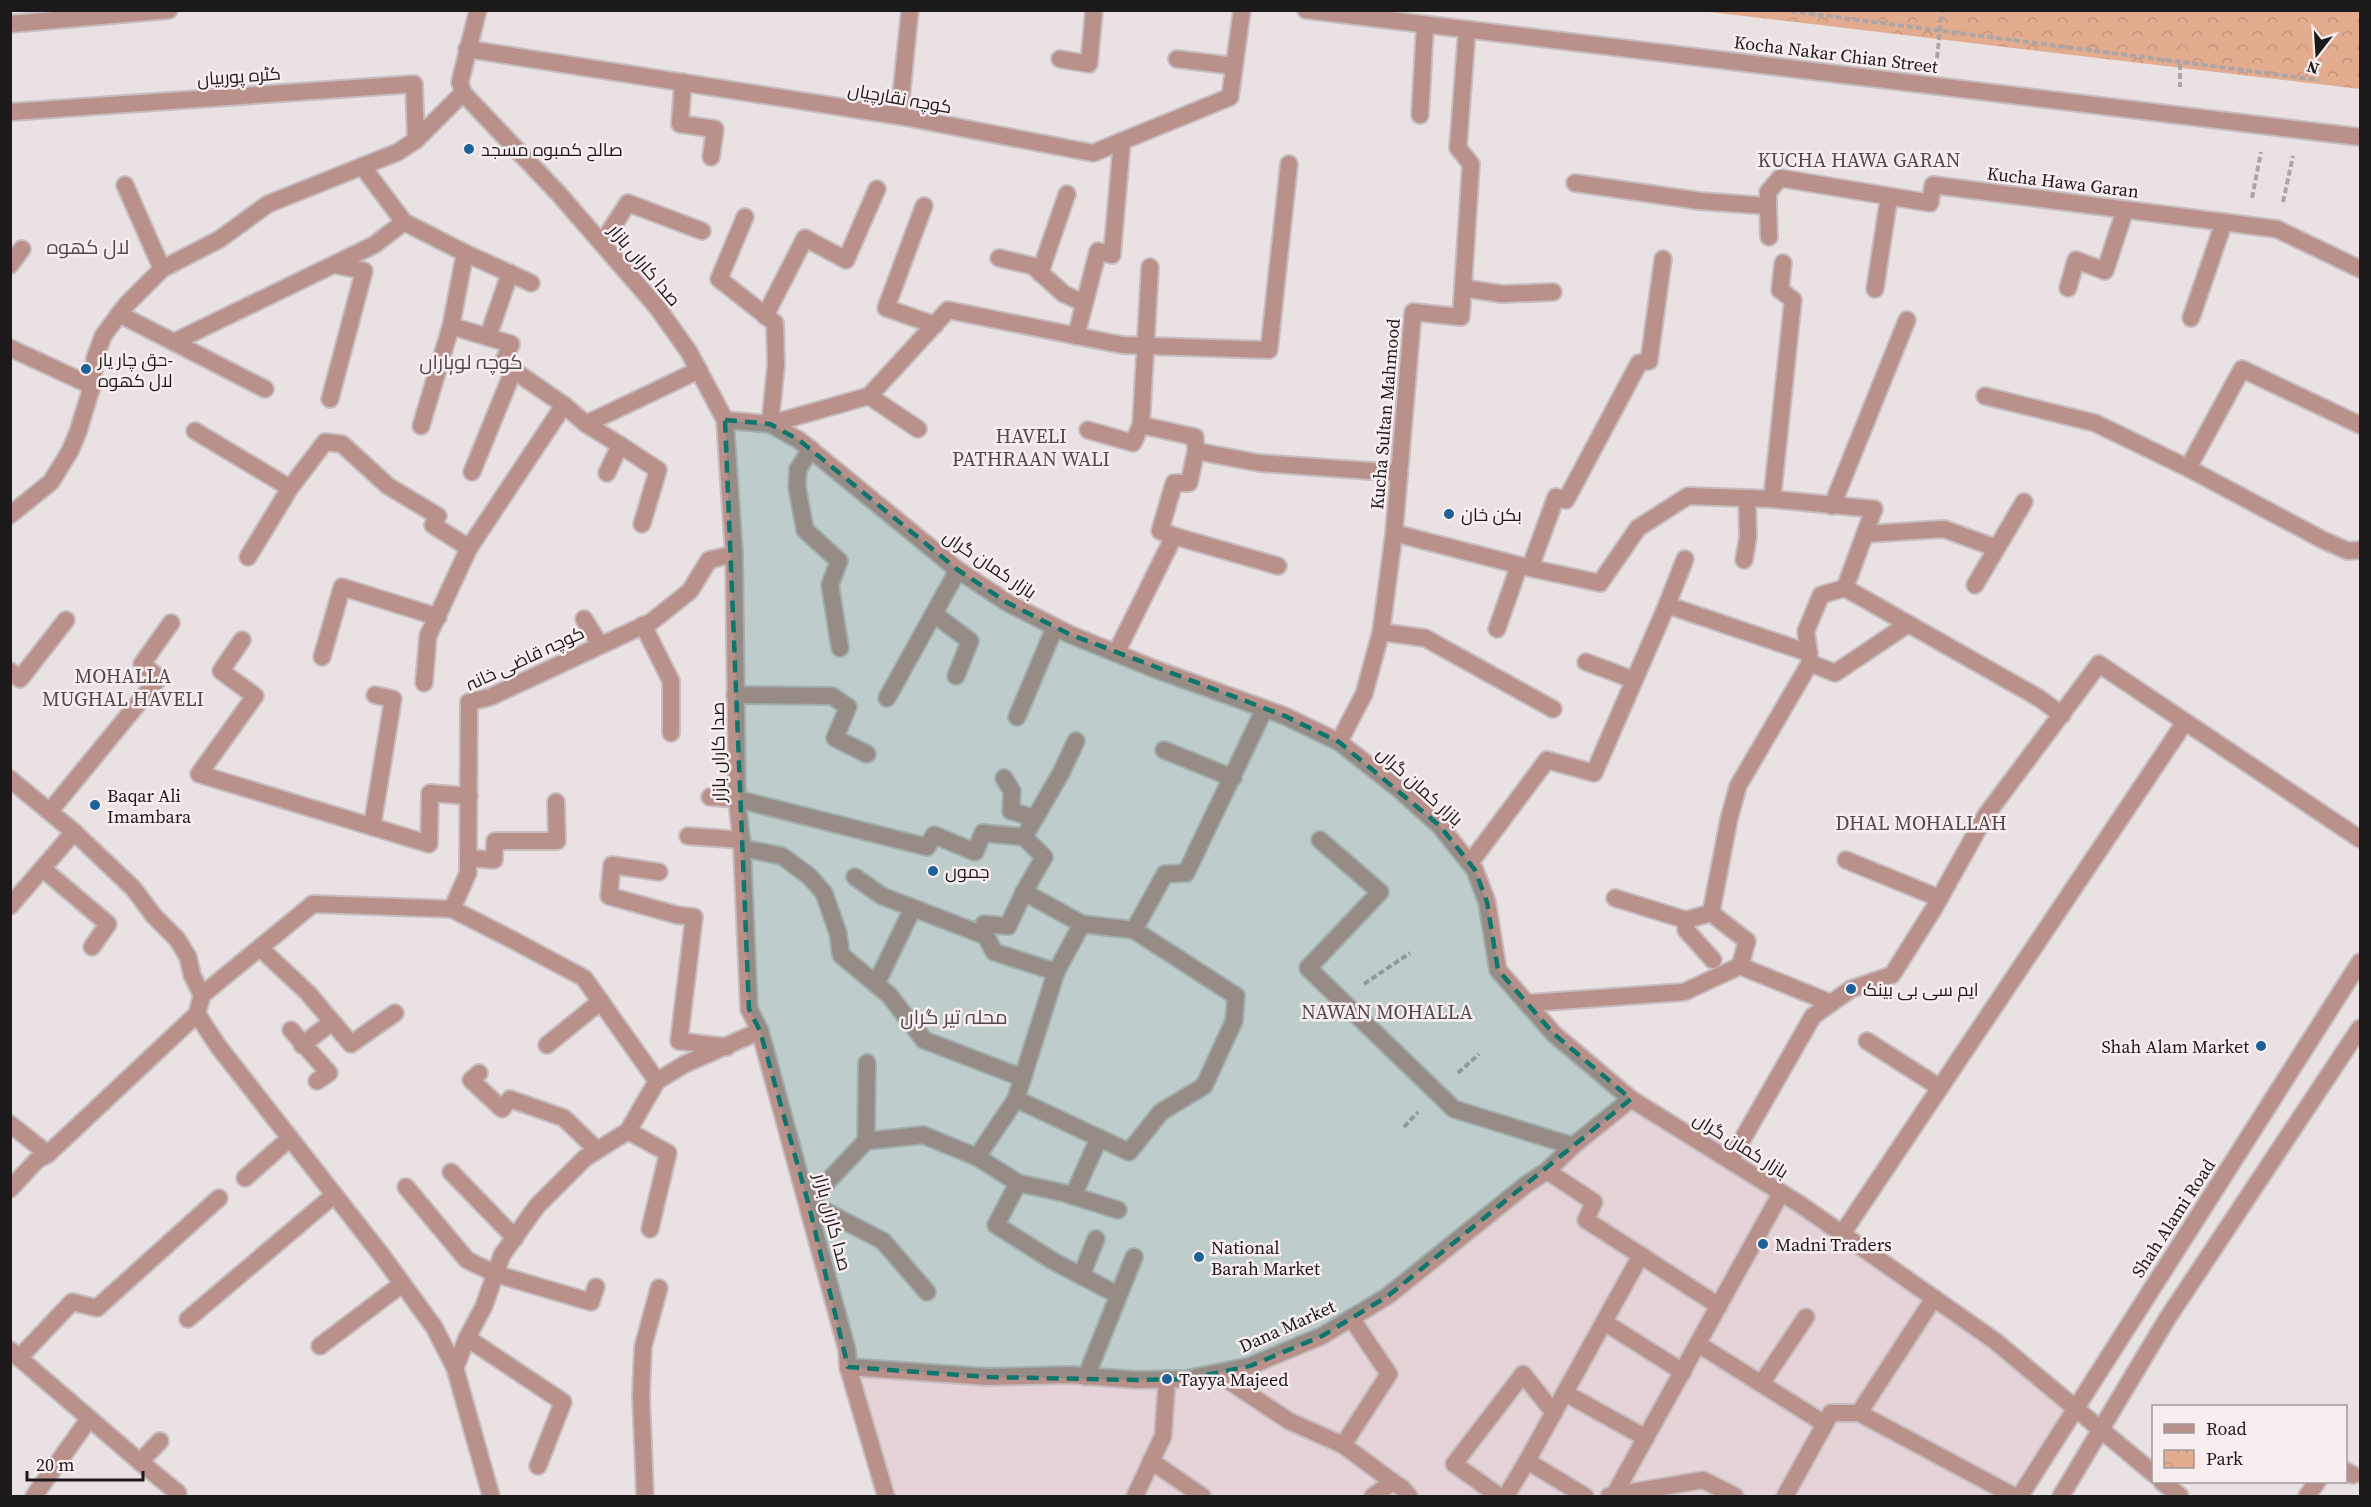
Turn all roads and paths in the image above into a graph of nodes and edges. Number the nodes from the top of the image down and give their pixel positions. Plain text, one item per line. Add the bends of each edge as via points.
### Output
1 (169, 10) edge
2 (478, 10) edge
3 (910, 10) edge
4 (1094, 10) edge
5 (1242, 10) edge
6 (1306, 10) edge
7 (1782, 10) edge
8 (1942, 10) edge
9 (10, 24) edge
10 (1425, 25) junction
11 (1467, 30) junction
12 (1941, 31) junction
13 (1938, 48) dead end
14 (467, 49) junction
15 (1177, 58) dead end
16 (1060, 59) dead end
17 (2180, 64) junction
18 (1234, 66) junction
19 (2180, 70) dead end
20 (2319, 80) dead end
21 (683, 82) junction
22 (461, 87) junction
23 (10, 111) edge
24 (1420, 115) dead end
25 (899, 116) junction
26 (2266, 126) junction
27 (2299, 130) junction
28 (2361, 137) edge
29 (416, 140) junction
30 (1122, 141) junction
31 (711, 157) dead end
32 (1289, 164) dead end
33 (362, 165) junction
34 (1575, 183) dead end
35 (125, 185) dead end
36 (877, 189) dead end
37 (1067, 194) dead end
38 (1889, 197) junction
39 (924, 206) dead end
40 (1768, 206) junction
41 (2124, 210) junction
42 (745, 217) dead end
43 (404, 222) junction
44 (2224, 222) junction
45 (2247, 225) junction
46 (2277, 229) junction
47 (702, 231) dead end
48 (1769, 237) dead end
49 (602, 243) junction
50 (22, 249) dead end
51 (465, 253) junction
52 (999, 258) dead end
53 (1664, 259) dead end
54 (1783, 263) dead end
55 (10, 265) edge
56 (336, 265) junction
57 (1150, 267) dead end
58 (162, 269) junction
59 (2361, 269) edge
60 (510, 273) junction
61 (1040, 273) junction
62 (531, 283) dead end
63 (1463, 288) junction
64 (2068, 288) dead end
65 (1875, 289) dead end
66 (1554, 292) dead end
67 (1084, 303) junction
68 (119, 314) junction
69 (765, 316) junction
70 (2190, 318) dead end
71 (1907, 320) dead end
72 (935, 325) junction
73 (452, 326) junction
74 (1076, 336) junction
75 (488, 337) junction
76 (174, 342) junction
77 (1145, 345) junction
78 (10, 348) edge
79 (508, 366) junction
80 (699, 370) junction
81 (92, 386) junction
82 (265, 389) dead end
83 (869, 396) junction
84 (1985, 396) dead end
85 (330, 399) dead end
86 (564, 405) junction
87 (725, 420) junction
88 (586, 424) junction
89 (770, 424) junction
90 (1141, 425) junction
91 (2361, 425) edge
92 (421, 426) dead end
93 (918, 429) dead end
94 (195, 430) dead end
95 (1088, 430) dead end
96 (620, 446) junction
97 (811, 449) junction
98 (1196, 451) junction
99 (2188, 468) junction
100 (472, 472) dead end
101 (607, 473) dead end
102 (1399, 473) junction
103 (290, 488) junction
104 (1747, 498) junction
105 (1772, 499) junction
106 (2024, 501) dead end
107 (1832, 506) junction
108 (10, 516) edge
109 (642, 524) dead end
110 (1394, 533) junction
111 (1865, 534) junction
112 (1174, 536) junction
113 (469, 548) junction
114 (1996, 548) junction
115 (2361, 550) edge
116 (734, 554) junction
117 (248, 557) dead end
118 (1685, 559) dead end
119 (1744, 560) dead end
120 (1278, 566) dead end
121 (1525, 567) junction
122 (958, 570) junction
123 (1975, 585) dead end
124 (1845, 588) junction
125 (1667, 605) junction
126 (933, 614) junction
127 (438, 617) junction
128 (584, 619) dead end
129 (66, 620) dead end
130 (171, 623) dead end
131 (1908, 624) junction
132 (643, 625) junction
133 (1055, 627) junction
134 (1497, 629) dead end
135 (1381, 632) junction
136 (242, 640) dead end
137 (600, 645) junction
138 (840, 648) dead end
139 (1116, 653) junction
140 (322, 657) dead end
141 (1810, 658) junction
142 (1586, 662) dead end
143 (10, 671) edge
144 (956, 676) dead end
145 (1634, 680) junction
146 (424, 683) dead end
147 (375, 695) dead end
148 (735, 695) junction
149 (887, 698) dead end
150 (1553, 709) dead end
151 (1264, 710) junction
152 (2062, 715) junction
153 (1017, 717) dead end
154 (2185, 722) junction
155 (671, 734) dead end
156 (1076, 741) dead end
157 (1339, 742) junction
158 (1164, 750) dead end
159 (867, 754) dead end
160 (1004, 778) dead end
161 (1233, 778) junction
162 (10, 780) edge
163 (469, 796) junction
164 (710, 797) dead end
165 (737, 799) junction
166 (556, 802) dead end
167 (50, 811) junction
168 (1034, 818) junction
169 (372, 827) junction
170 (74, 832) junction
171 (688, 836) dead end
172 (1024, 837) junction
173 (2361, 839) edge
174 (1320, 840) dead end
175 (742, 844) junction
176 (468, 858) junction
177 (1846, 860) dead end
178 (1470, 863) junction
179 (42, 869) junction
180 (659, 872) dead end
181 (855, 877) dead end
182 (1024, 892) junction
183 (1615, 898) dead end
184 (1939, 898) junction
185 (10, 906) edge
186 (913, 908) junction
187 (452, 909) junction
188 (1711, 914) junction
189 (1686, 920) junction
190 (1082, 924) junction
191 (1134, 930) junction
192 (986, 936) junction
193 (92, 947) dead end
194 (260, 948) junction
195 (1410, 953) dead end
196 (1713, 960) dead end
197 (2361, 962) edge
198 (1740, 966) junction
199 (1056, 972) junction
200 (876, 984) junction
201 (202, 995) junction
202 (1342, 1000) junction
203 (601, 1001) junction
204 (1529, 1003) junction
205 (1831, 1003) junction
206 (395, 1013) dead end
207 (197, 1014) junction
208 (332, 1022) junction
209 (2361, 1028) edge
210 (291, 1030) dead end
211 (760, 1031) junction
212 (1867, 1041) dead end
213 (302, 1045) junction
214 (547, 1045) dead end
215 (727, 1047) junction
216 (867, 1063) dead end
217 (479, 1073) dead end
218 (1023, 1078) junction
219 (317, 1080) dead end
220 (657, 1081) junction
221 (1939, 1087) junction
222 (1631, 1099) junction
223 (1016, 1100) junction
224 (10, 1124) edge
225 (628, 1131) junction
226 (290, 1138) junction
227 (1099, 1138) junction
228 (866, 1141) junction
229 (1573, 1146) junction
230 (597, 1150) junction
231 (48, 1154) junction
232 (977, 1157) junction
233 (1730, 1161) junction
234 (1547, 1171) junction
235 (452, 1172) dead end
236 (245, 1178) dead end
237 (1018, 1183) junction
238 (406, 1187) dead end
239 (10, 1189) edge
240 (1781, 1193) junction
241 (334, 1195) junction
242 (1073, 1196) junction
243 (219, 1198) dead end
244 (808, 1202) junction
245 (1118, 1210) dead end
246 (650, 1229) dead end
247 (1842, 1234) junction
248 (515, 1238) junction
249 (1096, 1239) dead end
250 (1641, 1255) junction
251 (1134, 1257) dead end
252 (496, 1274) junction
253 (1081, 1276) junction
254 (402, 1284) junction
255 (596, 1287) dead end
256 (659, 1288) dead end
257 (927, 1292) dead end
258 (1118, 1296) junction
259 (1934, 1298) junction
260 (1719, 1306) junction
261 (1806, 1317) dead end
262 (188, 1318) dead end
263 (1351, 1318) junction
264 (1604, 1322) junction
265 (467, 1338) junction
266 (1698, 1344) junction
267 (320, 1346) dead end
268 (15, 1354) edge
269 (848, 1367) junction
270 (455, 1368) junction
271 (1683, 1372) junction
272 (1217, 1373) junction
273 (1086, 1377) junction
274 (1167, 1379) junction
275 (1761, 1384) junction
276 (1565, 1393) junction
277 (2074, 1408) junction
278 (1554, 1413) junction
279 (1859, 1413) junction
280 (89, 1419) junction
281 (1828, 1419) junction
282 (2100, 1430) junction
283 (1646, 1438) junction
284 (160, 1441) dead end
285 (1343, 1445) junction
286 (1151, 1461) junction
287 (1527, 1461) junction
288 (140, 1462) junction
289 (538, 1466) dead end
290 (2152, 1472) edge
291 (1388, 1479) junction
292 (2163, 1483) edge
293 (2316, 1483) edge
294 (178, 1493) dead end
295 (1611, 1496) edge
296 (34, 1497) edge
297 (491, 1497) edge
298 (645, 1497) edge
299 (886, 1497) edge
300 (1134, 1497) edge
301 (1202, 1497) edge
302 (1373, 1497) edge
303 (1409, 1497) edge
304 (1499, 1497) edge
305 (1506, 1497) edge
306 (1586, 1497) edge
307 (1735, 1497) edge
308 (1785, 1497) edge
309 (2014, 1497) edge
310 (2020, 1497) edge
311 (2061, 1497) edge
312 (2180, 1497) edge
313 (2307, 1497) edge

1 - 9 street
2 - 14 street
3 - 25 street
4 - 16 street via 1089,64
5 - 18 street, کوچہ نقارچیاں
6 - 10 street, Kocha Nakar Chian Street
7 - 12 path
8 - 12 path
10 - 11 street, Kocha Nakar Chian Street
10 - 24 street
11 - 26 street, Kocha Nakar Chian Street
11 - 63 street, Kucha Sultan Mahmood via 1458,148 1471,164
12 - 13 path
12 - 17 path
14 - 21 street, کوچہ نقارچیاں
14 - 22 street
15 - 18 street
17 - 19 path
17 - 20 path
18 - 30 street, کوچہ نقارچیاں via 1230,98
21 - 25 street, کوچہ نقارچیاں
21 - 31 street via 680,124 715,129
22 - 29 street
22 - 49 street, صدا کاراں بازار
23 - 29 street, کٹرہ پوربیاں via 414,84
25 - 30 street, کوچہ نقارچیاں via 1093,153
26 - 27 street, Kocha Nakar Chian Street
26 - 45 path
27 - 28 street, Kocha Nakar Chian Street
27 - 46 path
29 - 33 street via 398,152
30 - 67 street via 1112,255 1098,251
32 - 77 street via 1269,350
33 - 43 street
33 - 58 street via 268,204 220,239
34 - 40 street via 1700,201
35 - 58 street
36 - 69 street via 846,260 805,238
37 - 61 street
38 - 40 street, Kucha Hawa Garan via 1780,178 1768,192
38 - 41 street, Kucha Hawa Garan via 1930,203 1932,185
38 - 65 street
39 - 72 street via 886,308
40 - 48 street
41 - 44 street, Kucha Hawa Garan
41 - 64 street via 2105,271 2076,260
42 - 69 street via 719,279
43 - 51 street
43 - 56 street via 374,245
44 - 45 street, Kucha Hawa Garan
44 - 70 street
45 - 46 street, Kucha Hawa Garan
46 - 59 street, Kucha Hawa Garan
47 - 49 street via 628,203
49 - 80 street, صدا کاراں بازار via 657,307
50 - 55 street
51 - 60 street
51 - 73 street
52 - 61 street via 1033,266
53 - 121 street via 1649,361 1639,363 1566,500 1556,497
54 - 105 street via 1780,290 1793,300
56 - 76 street
56 - 85 street via 364,271
57 - 77 street
58 - 68 street
60 - 62 street
60 - 75 street
61 - 67 street via 1064,294
63 - 66 street via 1502,294
63 - 102 street, Kucha Sultan Mahmood via 1461,317 1413,312
67 - 74 street
68 - 76 street
68 - 81 street via 103,336 95,358
69 - 89 street via 775,323 776,365
71 - 107 street
72 - 74 street via 948,310
72 - 83 street
73 - 75 street
73 - 92 street
74 - 77 street
75 - 79 street via 511,344
76 - 82 street
77 - 90 street
78 - 81 street
79 - 86 street
79 - 100 street
80 - 87 street, صدا کاراں بازار
80 - 88 street
81 - 108 street via 70,451 51,482
83 - 89 street
83 - 93 street
84 - 99 street via 2095,423
86 - 88 street
86 - 113 street
87 - 89 street
87 - 116 street, صدا کاراں بازار
88 - 96 street
89 - 97 street, بازار کمان گراں
90 - 95 street via 1133,443
90 - 98 street via 1195,437
91 - 99 street via 2242,369
94 - 103 street
96 - 101 street
96 - 109 street via 658,471
97 - 122 street, بازار کمان گراں
97 - 138 street via 798,469 797,488 805,530 839,561 830,585
98 - 102 street via 1259,463
98 - 112 street via 1189,483 1174,483 1160,531
99 - 115 street via 2323,540 2348,551
102 - 110 street, Kucha Sultan Mahmood
103 - 113 street via 325,442 342,444 388,486 438,516 433,525
103 - 117 street
104 - 105 street
104 - 119 street
104 - 121 street via 1688,496 1638,528 1600,584
105 - 107 street
106 - 114 street
107 - 111 street via 1874,509
110 - 121 street
110 - 135 street, Kucha Sultan Mahmood
111 - 114 street via 1944,529
111 - 124 street
112 - 120 street
112 - 139 street
113 - 127 street
114 - 123 street
116 - 132 street, کوچہ قاضی خانہ via 709,560 690,591
116 - 148 street, صدا کاراں بازار
118 - 125 street
121 - 134 street
122 - 126 street
122 - 133 street, بازار کمان گراں via 1008,603
124 - 131 street
124 - 141 street via 1821,595 1806,631
125 - 141 street
125 - 145 street
126 - 144 street via 970,641
126 - 149 street
127 - 140 street via 342,587
127 - 146 street via 428,636
128 - 137 street
129 - 143 street via 20,679
130 - 167 street via 142,664 159,678
131 - 141 street via 1835,674
131 - 152 street
132 - 137 street, کوچہ قاضی خانہ
132 - 155 street via 671,681
133 - 139 street, بازار کمان گراں
133 - 153 street
135 - 150 street via 1425,638
135 - 157 street, Kucha Sultan Mahmood via 1364,694
136 - 169 street via 221,671 255,696 199,774
137 - 163 street, کوچہ قاضی خانہ via 490,697 469,702
139 - 151 street, بازار کمان گراں
141 - 188 street via 1738,786
142 - 145 street
145 - 178 street via 1594,773 1547,760
147 - 169 street via 393,699
148 - 159 street via 832,696 848,707 835,738
148 - 165 street, صدا کاراں بازار
151 - 157 street, بازار کمان گراں
151 - 161 street
152 - 154 street via 2099,664
152 - 184 street via 1986,815
154 - 173 street
154 - 221 street
156 - 168 street
157 - 178 street, بازار کمان گراں via 1400,789 1440,826
158 - 161 street
160 - 168 street via 1012,791 1011,811
161 - 191 street via 1186,873 1165,874
162 - 167 street
163 - 169 street via 430,793 429,844
163 - 176 street, کوچہ قاضی خانہ
164 - 165 street
165 - 172 street via 927,847 934,836 975,852 983,833
165 - 175 street, صدا کاراں بازار
166 - 176 street via 557,841 495,841 494,860
167 - 170 street
168 - 172 street
170 - 179 street
170 - 201 street via 177,939
171 - 175 street
172 - 182 street via 1044,857
174 - 202 street via 1380,892 1308,968
175 - 200 street via 782,856 809,876 824,893 841,955
175 - 211 street, صدا کاراں بازار via 749,1008
176 - 187 street, کوچہ قاضی خانہ via 468,873
177 - 184 street
178 - 204 street, بازار کمان گراں via 1487,902 1498,970
179 - 185 street
179 - 193 street via 108,924
180 - 215 street via 612,865 609,896 694,917 680,1041
181 - 186 street via 882,896
182 - 190 street
182 - 192 street via 1008,926 984,924
183 - 189 street
184 - 205 street via 1892,975 1851,989
186 - 192 street
186 - 200 street
187 - 194 street via 313,904
187 - 203 street via 584,978
188 - 189 street
188 - 198 street via 1747,941
189 - 196 street via 1686,930
190 - 191 street
190 - 199 street
191 - 227 street via 1236,996 1234,1021 1204,1086 1161,1112 1129,1152
192 - 199 street via 994,952
194 - 201 street
194 - 208 street via 308,993
195 - 202 path
197 - 277 street, Shah Alami Road
198 - 204 street via 1684,992
198 - 205 street
199 - 218 street
200 - 218 street via 924,1040
201 - 207 street
202 - 229 street via 1454,1109
203 - 214 street
203 - 220 street
204 - 222 street, بازار کمان گراں via 1554,1034
205 - 233 street via 1813,1016
206 - 208 street via 351,1044
207 - 226 street
207 - 231 street
208 - 213 street
209 - 282 street via 2167,1319
210 - 213 street
211 - 215 street
211 - 244 street, صدا کاراں بازار
212 - 221 street
213 - 219 street via 329,1073
215 - 220 street via 685,1064
216 - 228 street
217 - 230 street via 471,1080 502,1109 510,1099 564,1118
218 - 223 street
220 - 225 street
221 - 247 street
222 - 229 street, Dana Market
222 - 233 street, بازار کمان گراں
223 - 227 street
223 - 232 street
224 - 231 street
225 - 230 street
225 - 246 street via 668,1153
226 - 236 street
226 - 241 street
227 - 242 street
228 - 232 street via 923,1135
228 - 244 street
229 - 234 street, Dana Market
230 - 248 street via 537,1206
231 - 239 street via 37,1160
232 - 237 street
233 - 240 street, بازار کمان گراں
234 - 250 street via 1594,1202 1586,1220
234 - 263 street, Dana Market via 1388,1296
235 - 248 street
237 - 242 street
237 - 253 street via 996,1225
238 - 252 street via 467,1260
240 - 247 street, بازار کمان گراں
240 - 260 street
241 - 254 street
241 - 262 street
242 - 245 street
243 - 268 street via 97,1308 72,1302
244 - 257 street via 883,1241
244 - 269 street, صدا کاراں بازار via 847,1350
247 - 259 street, بازار کمان گراں
248 - 252 street via 502,1255
249 - 253 street
250 - 260 street
250 - 264 street
251 - 258 street
252 - 255 street via 591,1302
252 - 265 street
253 - 258 street
254 - 267 street
254 - 270 street via 434,1327
256 - 298 street via 643,1347
258 - 273 street
259 - 277 street, بازار کمان گراں via 1995,1341
259 - 279 street
260 - 266 street
261 - 275 street
263 - 272 street, Dana Market via 1322,1336 1250,1366
263 - 285 street via 1389,1374
264 - 271 street
264 - 276 street
265 - 270 street
265 - 289 street via 563,1402
266 - 271 street
266 - 275 street
268 - 280 street
269 - 273 street, Dana Market via 988,1377
269 - 299 street, صدا کاراں بازار
270 - 297 street
271 - 283 street
272 - 274 street, Dana Market
272 - 285 street via 1289,1421
273 - 274 street, Dana Market
274 - 286 street via 1163,1436
275 - 281 street
276 - 278 street
276 - 283 street
277 - 282 street, بازار کمان گراں
277 - 310 street, Shah Alami Road
278 - 287 street
278 - 304 street via 1523,1374 1454,1464
279 - 281 street
279 - 309 street
280 - 288 street
280 - 296 street
281 - 308 street
282 - 290 street, بازار کمان گراں
282 - 311 street
283 - 295 street
284 - 288 street
285 - 291 street
286 - 300 street
286 - 301 street
287 - 305 street
287 - 306 street
288 - 294 street
291 - 302 street via 1392,1482
291 - 303 street
292 - 312 street
293 - 313 street
295 - 307 street via 1703,1480

